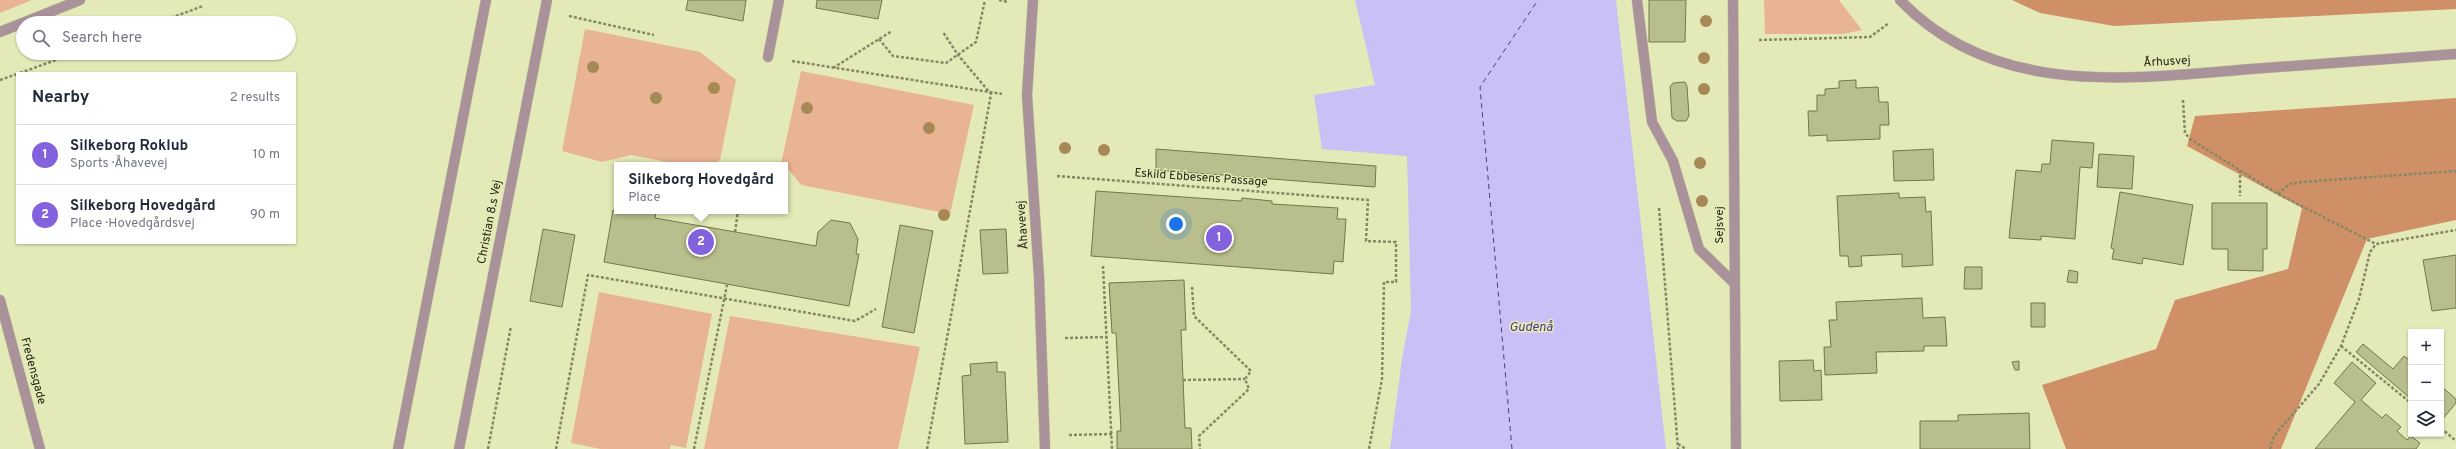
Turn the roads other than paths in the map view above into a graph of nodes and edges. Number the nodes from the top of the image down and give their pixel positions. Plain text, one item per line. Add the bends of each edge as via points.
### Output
1 (80, 0) edge
2 (486, 0) edge
3 (548, 0) edge
4 (779, 0) edge
5 (1033, 0) edge
6 (1637, 0) edge
7 (1733, 0) edge
8 (1900, 0) edge
9 (40, 16) edge
10 (16, 26) edge
11 (0, 32) edge
12 (2456, 54) edge
13 (768, 57) road end
14 (1734, 282) junction
15 (0, 300) edge
16 (40, 449) edge
17 (398, 449) edge
18 (459, 449) edge
19 (1045, 449) edge
20 (1736, 449) edge

1 - 9 street
2 - 17 street
3 - 18 street, Christian 8.s Vej
4 - 13 street
5 - 19 street, Åhavevej via 1027,95
6 - 14 street via 1652,122 1674,161 1699,249
7 - 14 street, Sejsvej
8 - 12 street, Århusvej via 1931,28 1979,56 2006,65 2061,75 2180,75
10 - 11 street
14 - 20 street, Sejsvej
15 - 16 street, Fredensgade

